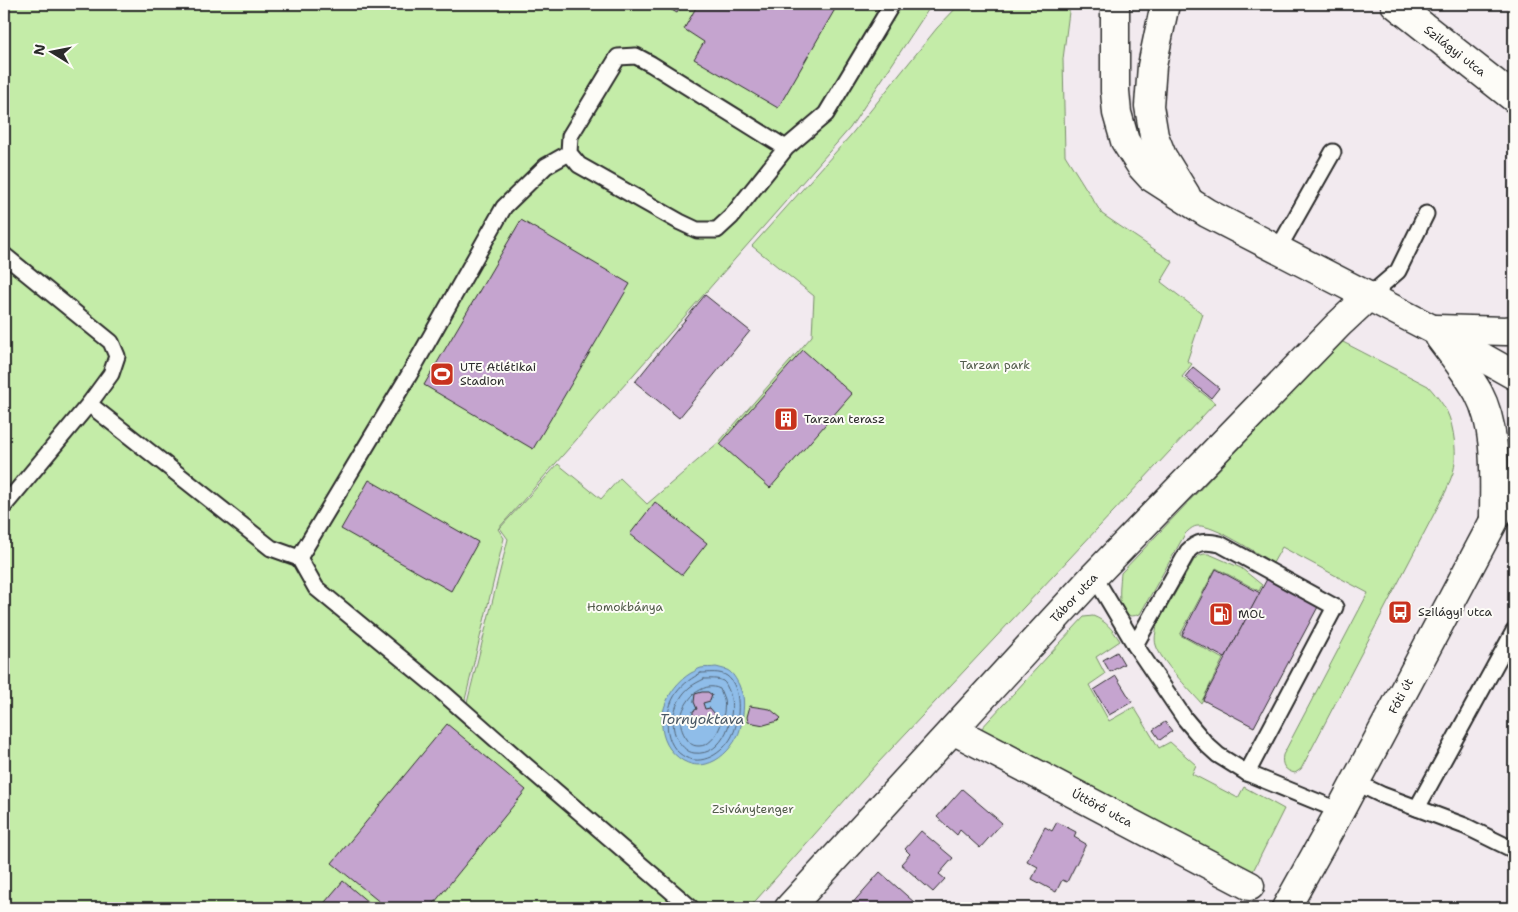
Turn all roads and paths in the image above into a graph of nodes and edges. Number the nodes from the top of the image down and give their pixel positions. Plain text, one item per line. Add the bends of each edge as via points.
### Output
1 (892, 4) edge
2 (1115, 4) edge
3 (1395, 4) edge
4 (1165, 6) edge
5 (1514, 98) edge
6 (786, 148) junction
7 (1333, 152) dead end
8 (569, 153) junction
9 (1191, 203) junction
10 (1426, 214) dead end
11 (1278, 249) junction
12 (4, 255) edge
13 (1369, 296) junction
14 (1432, 329) junction
15 (1514, 330) edge
16 (1514, 375) edge
17 (89, 404) junction
18 (1514, 483) edge
19 (4, 506) edge
20 (1494, 520) junction
21 (300, 558) junction
22 (1094, 576) junction
23 (1514, 631) edge
24 (1136, 645) junction
25 (953, 730) junction
26 (1247, 773) junction
27 (1355, 782) junction
28 (1417, 808) junction
29 (1340, 811) junction
30 (1514, 850) edge
31 (1250, 886) dead end
32 (691, 908) edge
33 (789, 908) edge
34 (1286, 908) edge

1 - 6 lane via 826,114
2 - 9 street via 1115,91 1122,134 1146,172
3 - 5 street, Szilágyi utca
4 - 9 street via 1152,66 1149,106 1154,136 1162,156
6 - 8 lane via 717,230 697,230 680,222 579,165
6 - 8 lane via 636,56 618,57 570,136
7 - 11 lane
8 - 21 lane via 546,166 504,207
9 - 11 street
10 - 13 lane via 1398,271
11 - 13 street
12 - 17 lane via 111,342 117,356 111,374
13 - 14 street
13 - 22 street, Tábor utca
14 - 15 street
14 - 16 street
14 - 20 street via 1459,363 1478,394 1488,420 1494,467
17 - 19 lane
17 - 21 lane via 271,548
18 - 20 street, Fóti út
20 - 27 street, Fóti út
21 - 32 lane via 316,588 441,691
22 - 24 lane
22 - 25 street, Tábor utca
23 - 28 lane
24 - 26 lane via 1206,745
24 - 26 lane via 1188,551 1201,542 1220,544 1335,607
25 - 31 street, Úttörő utca
25 - 33 street, Tábor utca
26 - 29 lane
27 - 28 lane
27 - 29 street, Fóti út
28 - 30 lane via 1465,826
29 - 34 street, Fóti út

